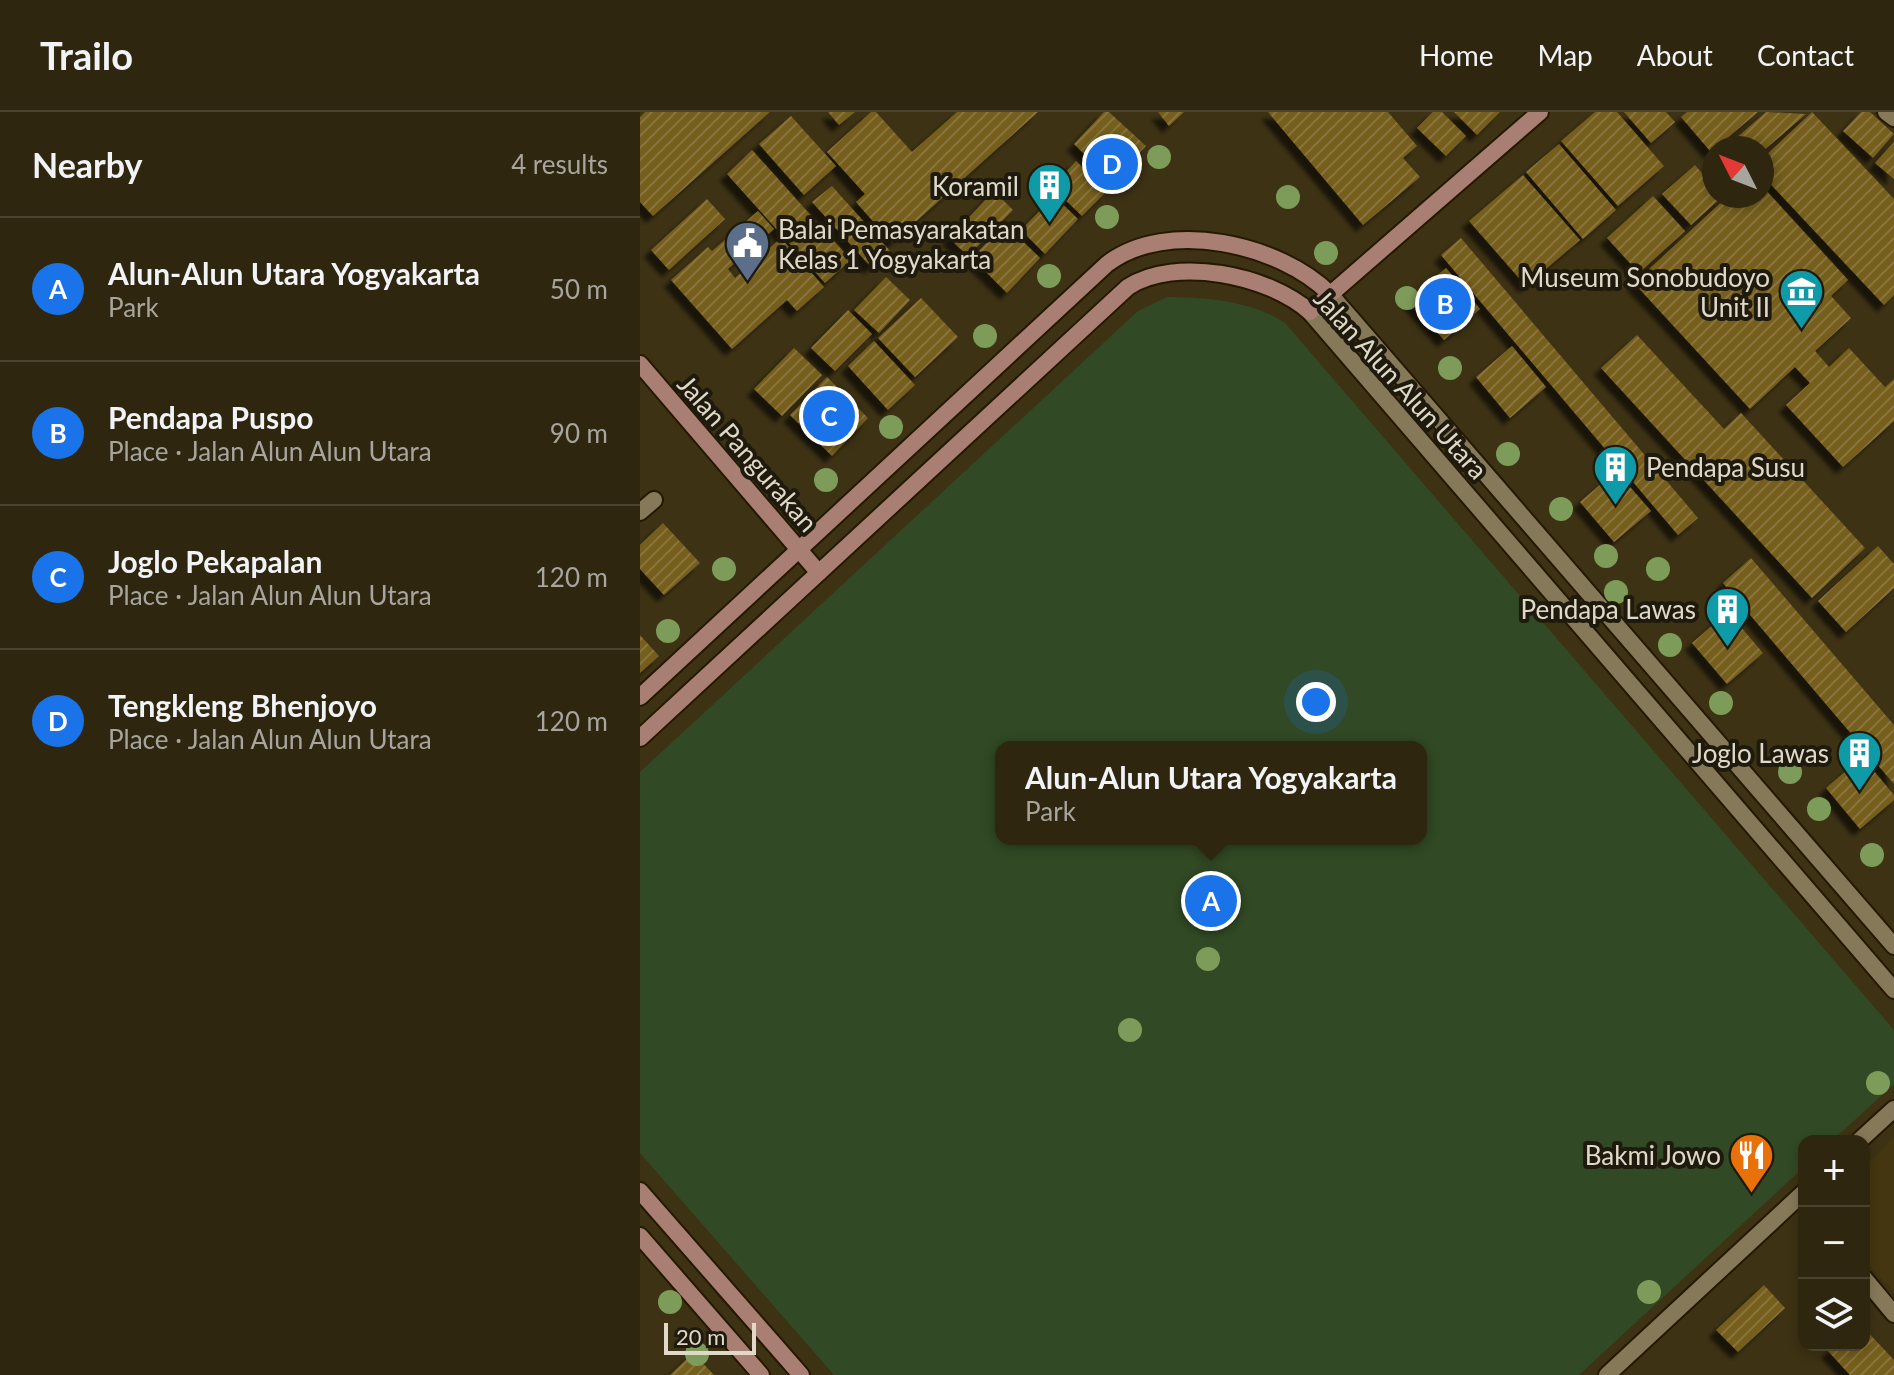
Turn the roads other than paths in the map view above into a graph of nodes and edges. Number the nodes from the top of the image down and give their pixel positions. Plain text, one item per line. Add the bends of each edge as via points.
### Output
1 (1540, 112) edge
2 (1886, 112) edge
3 (1894, 118) edge
4 (1330, 294) junction
5 (1310, 312) junction
6 (640, 364) edge
7 (972, 390) junction
8 (993, 412) junction
9 (654, 500) dead end
10 (640, 512) edge
11 (799, 550) junction
12 (819, 573) junction
13 (1592, 597) junction
14 (1572, 615) junction
15 (640, 697) edge
16 (641, 736) edge
17 (1894, 946) edge
18 (1894, 990) edge
19 (1894, 1109) edge
20 (1866, 1135) edge
21 (640, 1191) edge
22 (1798, 1204) edge
23 (640, 1236) edge
24 (1865, 1279) edge
25 (1894, 1314) edge
26 (761, 1375) edge
27 (801, 1375) edge
28 (1607, 1375) edge

1 - 4 street
2 - 3 street
4 - 5 street
4 - 7 street, Jalan Alun Alun Utara via 1299,271 1252,252 1180,241 1143,245 1107,264
4 - 13 street, Jalan Alun Alun Utara
5 - 8 street, Jalan Alun Alun Utara via 1258,284 1185,271 1149,276 1128,287
5 - 14 street, Jalan Alun Alun Utara
6 - 11 street, Jalan Pangurakan
7 - 8 street
7 - 11 street, Jalan Alun Alun Utara
8 - 12 street, Jalan Alun Alun Utara
9 - 10 street
11 - 12 street, Jalan Pangurakan
11 - 15 street, Jalan Alun Alun Utara
12 - 16 street, Jalan Alun Alun Utara
13 - 14 street
13 - 17 street, Jalan Alun Alun Utara
14 - 18 street, Jalan Alun Alun Utara
19 - 20 street
21 - 27 street
22 - 28 street
23 - 26 street
24 - 25 street

